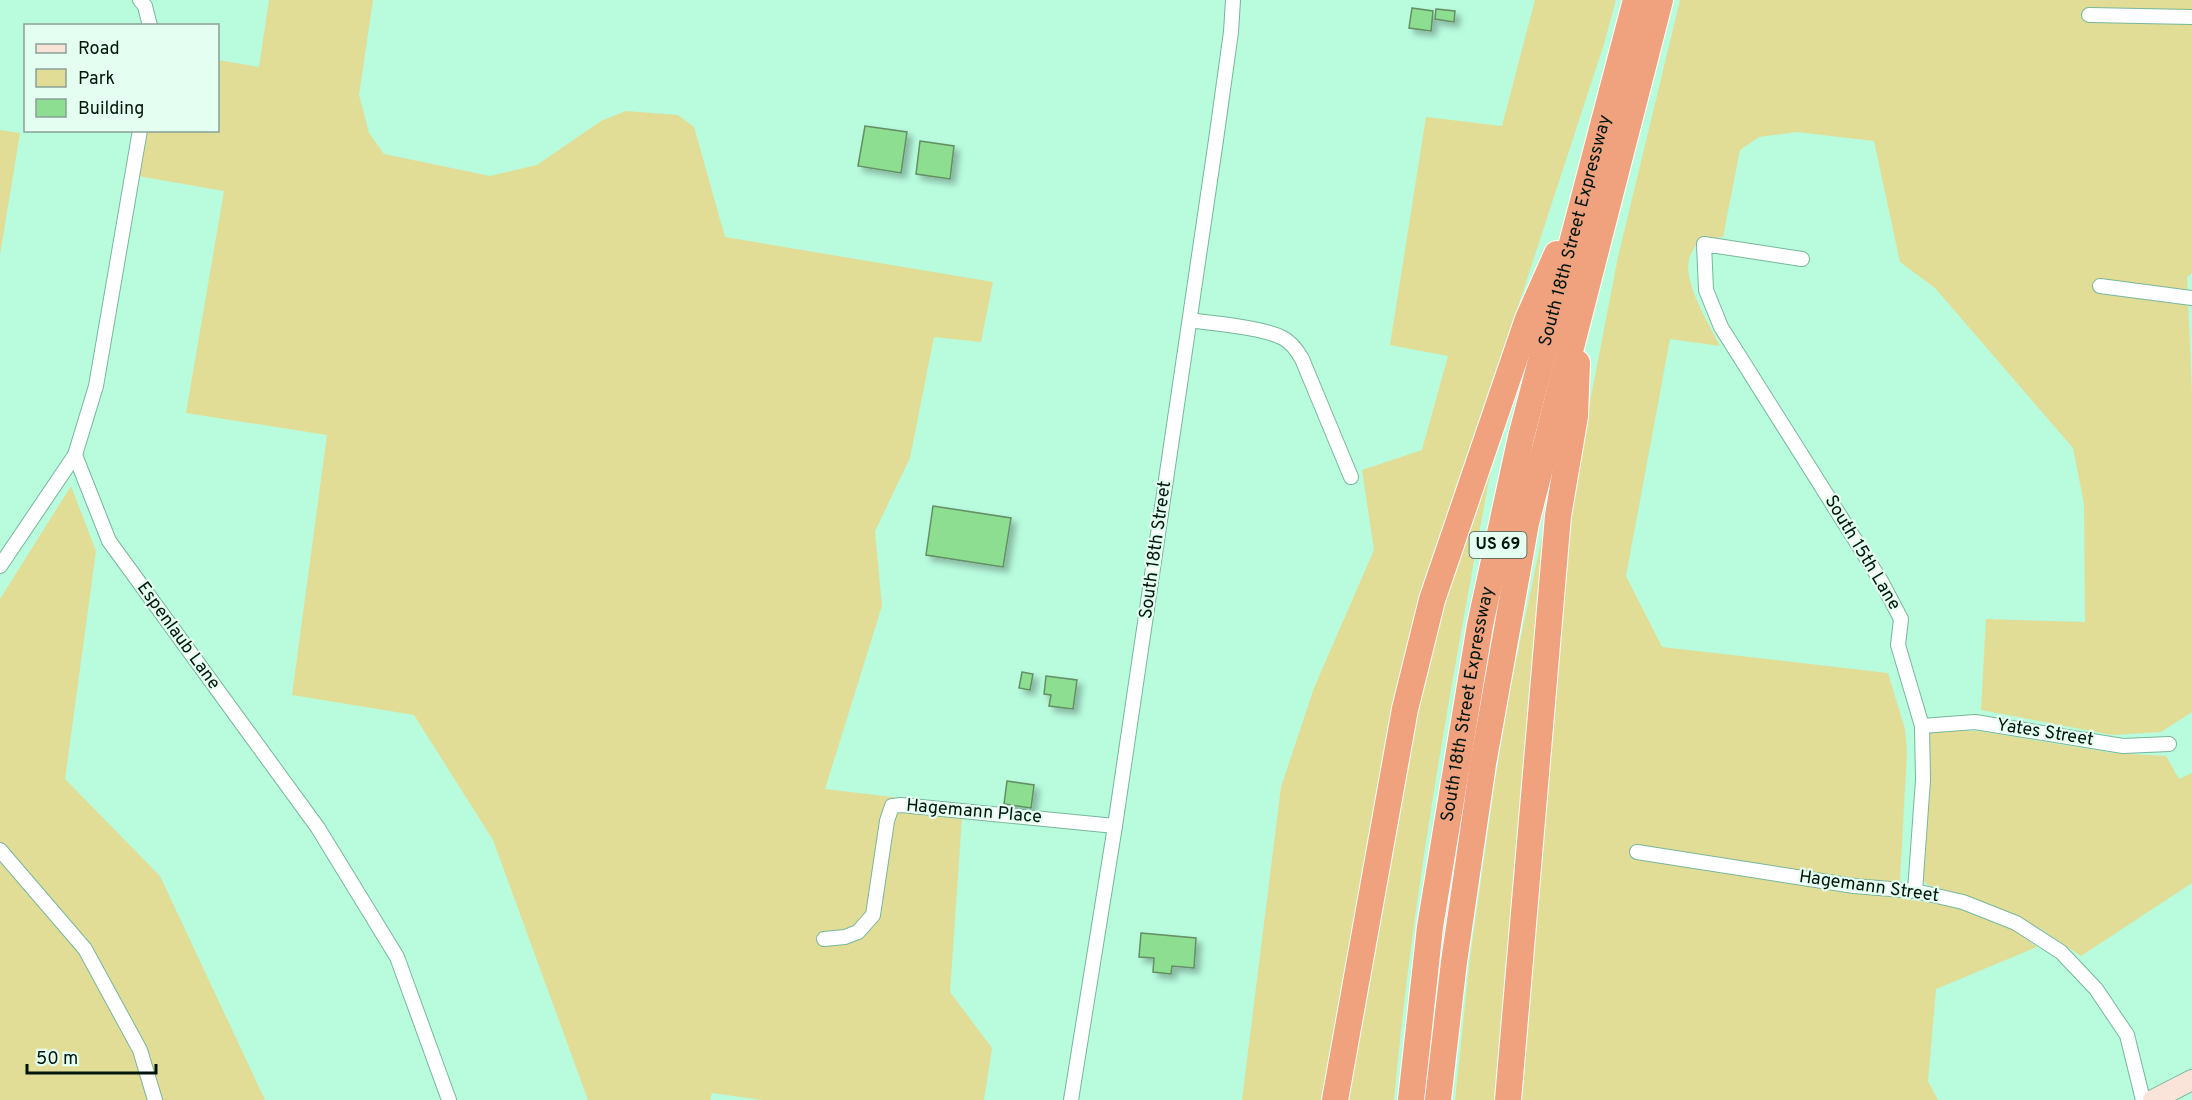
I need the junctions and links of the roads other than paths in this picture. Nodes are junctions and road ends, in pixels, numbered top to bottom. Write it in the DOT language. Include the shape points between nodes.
graph roads {
  1 [pos="140,0"];
  2 [pos="1233,0"];
  3 [pos="1636,0"];
  4 [pos="1660,0"];
  5 [pos="2089,15"];
  6 [pos="2192,17"];
  7 [pos="150,24"];
  8 [pos="141,132"];
  9 [pos="1588,186"];
  10 [pos="1802,259"];
  11 [pos="2100,286"];
  12 [pos="2192,298"];
  13 [pos="1580,310"];
  14 [pos="1190,320"];
  15 [pos="75,455"];
  16 [pos="1350,477"];
  17 [pos="0,566"];
  18 [pos="1922,726"];
  19 [pos="2169,744"];
  20 [pos="1115,826"];
  21 [pos="0,850"];
  22 [pos="1637,852"];
  23 [pos="1915,891"];
  24 [pos="824,939"];
  25 [pos="2192,1080"];
  26 [pos="155,1100"];
  27 [pos="449,1100"];
  28 [pos="1071,1100"];
  29 [pos="1335,1100"];
  30 [pos="1411,1100"];
  31 [pos="1438,1100"];
  32 [pos="1508,1100"];
  33 [pos="2143,1100"];
  34 [pos="2153,1100"];
  1 -- 7 [label="street"];
  2 -- 14 [label="street, South 18th Street"];
  3 -- 9 [label="highway, South 18th Street Expressway / US 69"];
  4 -- 13 [label="highway, South 18th Street Expressway / US 69"];
  5 -- 6 [label="street"];
  8 -- 15 [label="street" via="96,386"];
  9 -- 29 [label="highway" via="1528,320 1432,600 1391,785"];
  9 -- 30 [label="highway, South 18th Street Expressway / US 69" via="1521,437 1480,625 1430,927"];
  10 -- 18 [label="street, South 15th Lane" via="1704,244 1706,290 1721,327 1881,581 1901,620 1898,645"];
  11 -- 12 [label="street"];
  13 -- 31 [label="highway, South 18th Street Expressway / US 69" via="1524,534 1483,764"];
  13 -- 32 [label="highway" via="1575,416 1558,516"];
  14 -- 16 [label="street" via="1267,332 1296,348"];
  14 -- 20 [label="street, South 18th Street"];
  15 -- 17 [label="street"];
  15 -- 27 [label="street, Espenlaub Lane" via="109,541 318,828 397,957"];
  18 -- 19 [label="street, Yates Street" via="1975,722 2123,746"];
  18 -- 23 [label="street, South 15th Lane" via="1923,780"];
  20 -- 24 [label="street, Hagemann Place" via="892,806 873,915 858,932"];
  20 -- 28 [label="street, South 18th Street"];
  21 -- 26 [label="street" via="85,949 140,1050"];
  22 -- 23 [label="street, Hagemann Street" via="1854,886"];
  23 -- 33 [label="street, Hagemann Street" via="1963,902 2016,923 2061,952 2096,989 2127,1035"];
  25 -- 34 [label="main road"];
}
